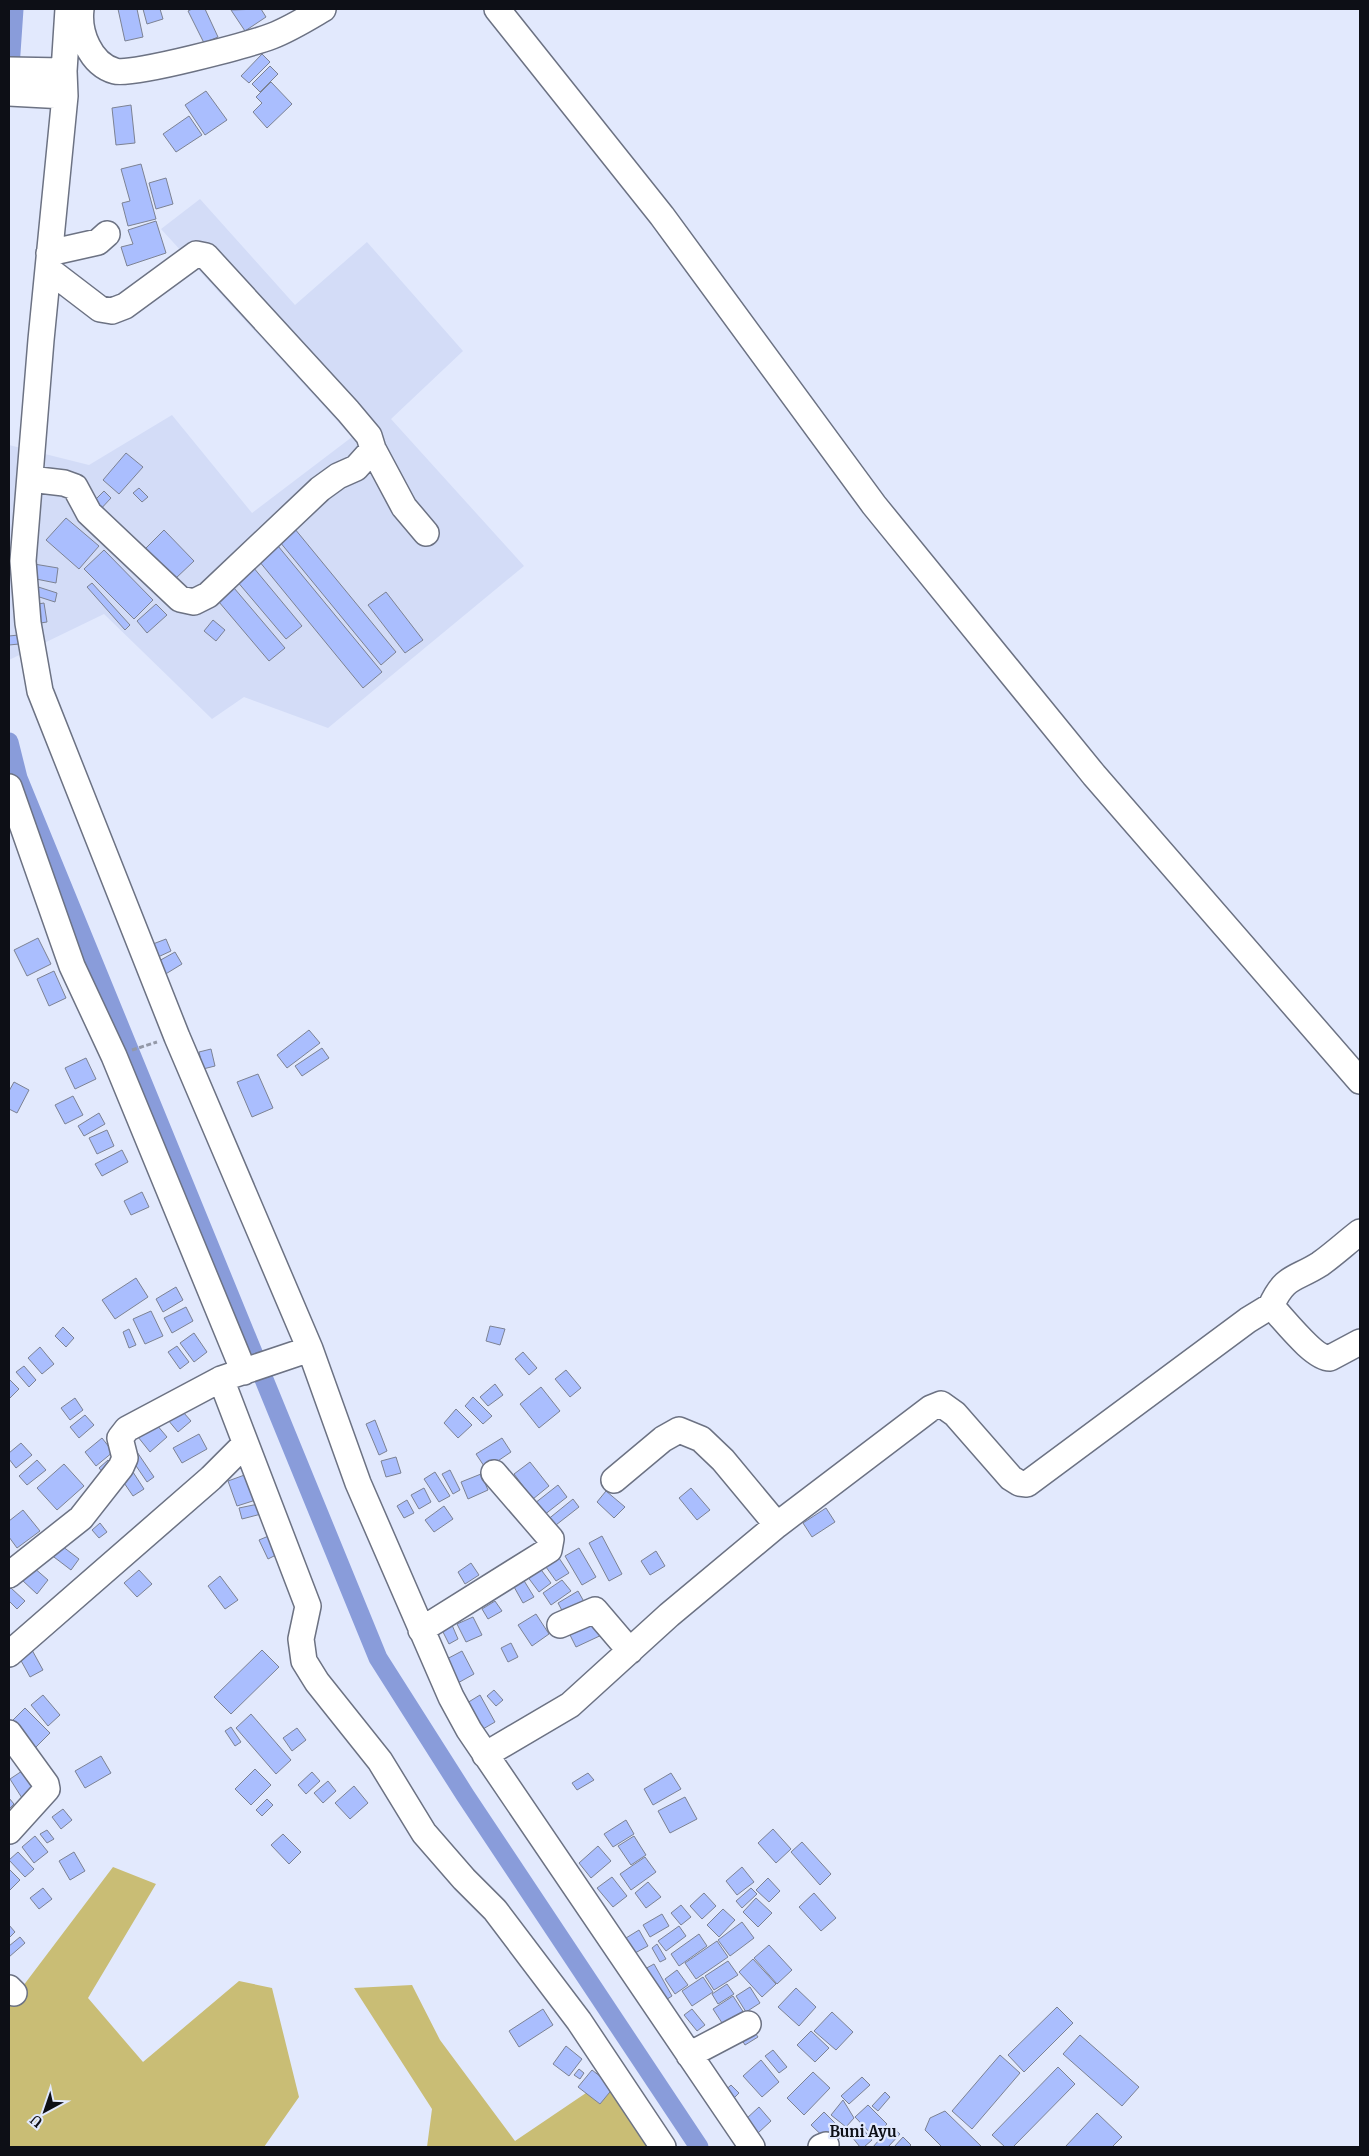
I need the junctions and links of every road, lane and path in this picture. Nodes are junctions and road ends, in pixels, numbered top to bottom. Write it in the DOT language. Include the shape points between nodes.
graph roads {
  1 [pos="68,9"];
  2 [pos="81,9"];
  3 [pos="323,9"];
  4 [pos="497,9"];
  5 [pos="9,70"];
  6 [pos="55,70"];
  7 [pos="9,93"];
  8 [pos="57,96"];
  9 [pos="107,234"];
  10 [pos="49,261"];
  11 [pos="373,449"];
  12 [pos="30,479"];
  13 [pos="426,533"];
  14 [pos="9,787"];
  15 [pos="152,1044"];
  16 [pos="129,1052"];
  17 [pos="1360,1081"];
  18 [pos="1360,1232"];
  19 [pos="1271,1306"];
  20 [pos="1360,1342"];
  21 [pos="302,1352"];
  22 [pos="249,1370"];
  23 [pos="221,1379"];
  24 [pos="246,1444"];
  25 [pos="494,1473"];
  26 [pos="614,1480"];
  27 [pos="777,1525"];
  28 [pos="9,1575"];
  29 [pos="560,1625"];
  30 [pos="421,1630"];
  31 [pos="630,1651"];
  32 [pos="9,1654"];
  33 [pos="9,1733"];
  34 [pos="485,1755"];
  35 [pos="9,1831"];
  36 [pos="748,2024"];
  37 [pos="689,2055"];
  38 [pos="663,2147"];
  39 [pos="752,2147"];
  1 -- 6 [label="street"];
  2 -- 3 [label="street" via="85,43 101,63 116,71 172,63 271,36"];
  4 -- 17 [label="street" via="662,216 874,505 1094,775"];
  5 -- 6 [label="street"];
  6 -- 8 [label="street"];
  7 -- 8 [label="street"];
  8 -- 10 [label="street"];
  9 -- 10 [label="street" via="98,242"];
  10 -- 11 [label="street" via="100,310 112,311 125,306 196,254 206,256 348,411 369,436"];
  10 -- 12 [label="street"];
  11 -- 12 [label="street" via="356,468 320,489 208,595 194,602 180,599 90,513 75,487"];
  11 -- 13 [label="street" via="404,507"];
  12 -- 21 [label="street" via="23,561 28,623 40,691"];
  14 -- 22 [label="street" via="72,966"];
  15 -- 16 [label="path"];
  18 -- 19 [label="street" via="1319,1264 1298,1274 1279,1289"];
  19 -- 20 [label="street" via="1314,1352 1324,1358"];
  19 -- 27 [label="street" via="1027,1484 1011,1478 955,1414 941,1404 931,1408"];
  21 -- 22 [label="street"];
  21 -- 30 [label="street"];
  22 -- 23 [label="street"];
  23 -- 24 [label="street"];
  23 -- 28 [label="street" via="127,1429 120,1438 125,1458 121,1467 82,1518"];
  24 -- 32 [label="street" via="204,1485"];
  24 -- 38 [label="street" via="308,1606 301,1639 304,1662 380,1762 424,1833 495,1910 579,2021"];
  25 -- 30 [label="street" via="551,1539 549,1550"];
  26 -- 27 [label="street" via="679,1430 701,1439 723,1460"];
  27 -- 31 [label="street" via="669,1614"];
  29 -- 31 [label="street" via="595,1610"];
  30 -- 34 [label="street" via="464,1722"];
  31 -- 34 [label="street" via="570,1705"];
  33 -- 35 [label="street" via="47,1789"];
  34 -- 37 [label="street"];
  36 -- 37 [label="street"];
  37 -- 39 [label="street"];
}
